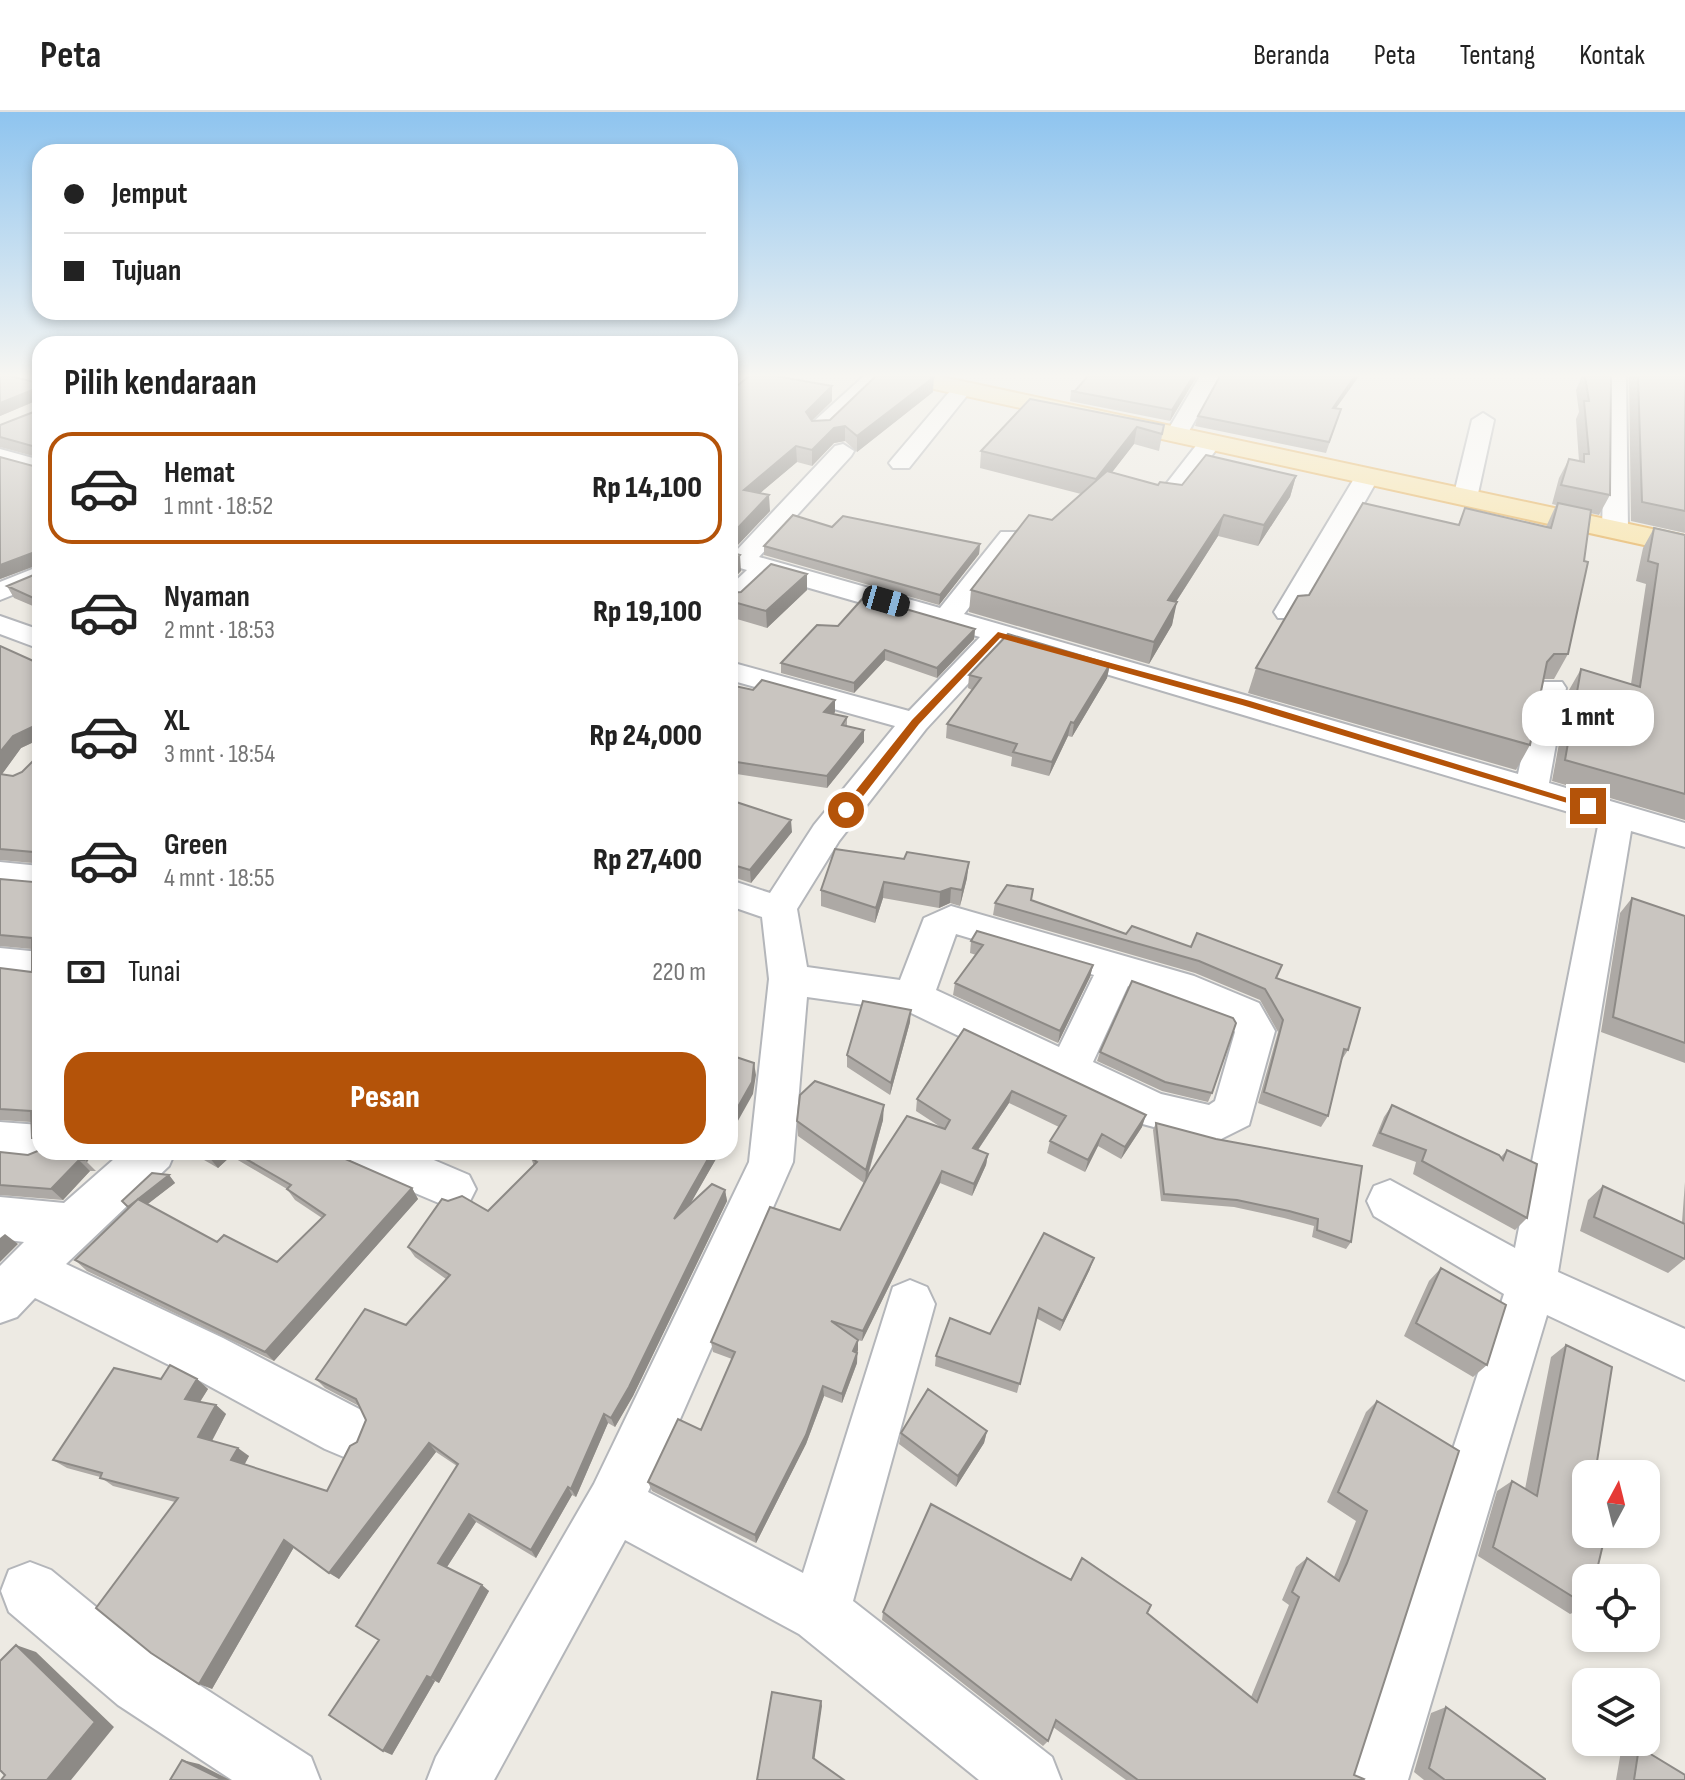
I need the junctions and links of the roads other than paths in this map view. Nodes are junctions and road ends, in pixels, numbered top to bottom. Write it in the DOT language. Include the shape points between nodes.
graph roads {
  1 [pos="840,454"];
  2 [pos="909,454"];
  3 [pos="1202,454"];
  4 [pos="1260,454"];
  5 [pos="1475,454"];
  6 [pos="1615,454"];
  7 [pos="0,456"];
  8 [pos="901,463"];
  9 [pos="32,465"];
  10 [pos="1367,477"];
  11 [pos="1168,498"];
  12 [pos="1465,498"];
  13 [pos="1615,529"];
  14 [pos="1010,537"];
  15 [pos="1685,545"];
  16 [pos="746,561"];
  17 [pos="32,578"];
  18 [pos="738,580"];
  19 [pos="0,592"];
  20 [pos="1288,612"];
  21 [pos="947,618"];
  22 [pos="3,628"];
  23 [pos="998,635"];
  24 [pos="32,637"];
  25 [pos="738,673"];
  26 [pos="1551,688"];
  27 [pos="915,722"];
  28 [pos="1531,789"];
  29 [pos="1617,814"];
  30 [pos="1685,835"];
  31 [pos="0,875"];
  32 [pos="32,878"];
  33 [pos="738,896"];
  34 [pos="779,909"];
  35 [pos="0,962"];
  36 [pos="32,966"];
  37 [pos="1117,969"];
  38 [pos="789,979"];
  39 [pos="914,997"];
  40 [pos="1068,1071"];
  41 [pos="0,1141"];
  42 [pos="32,1143"];
  43 [pos="138,1160"];
  44 [pos="386,1160"];
  45 [pos="453,1189"];
  46 [pos="1390,1201"];
  47 [pos="0,1218"];
  48 [pos="72,1225"];
  49 [pos="1532,1284"];
  50 [pos="14,1285"];
  51 [pos="910,1304"];
  52 [pos="1685,1355"];
  53 [pos="344,1430"];
  54 [pos="614,1504"];
  55 [pos="30,1591"];
  56 [pos="820,1613"];
  57 [pos="288,1780"];
  58 [pos="459,1780"];
  59 [pos="1029,1780"];
  60 [pos="1376,1780"];
  1 -- 16 [label="street"];
  2 -- 8 [label="street"];
  3 -- 11 [label="street"];
  4 -- 10 [label="main road"];
  5 -- 12 [label="street"];
  6 -- 13 [label="street"];
  7 -- 9 [label="street"];
  10 -- 12 [label="main road"];
  10 -- 20 [label="street" via="1361,513"];
  12 -- 13 [label="main road"];
  13 -- 15 [label="main road"];
  14 -- 21 [label="street"];
  16 -- 18 [label="street"];
  16 -- 21 [label="street"];
  17 -- 19 [label="street"];
  21 -- 23 [label="street"];
  22 -- 24 [label="street"];
  23 -- 27 [label="street"];
  23 -- 28 [label="street"];
  25 -- 27 [label="street"];
  26 -- 28 [label="street"];
  27 -- 34 [label="street" via="826,833"];
  28 -- 29 [label="street"];
  29 -- 30 [label="street"];
  29 -- 49 [label="street"];
  31 -- 32 [label="street"];
  33 -- 34 [label="street"];
  34 -- 38 [label="street"];
  35 -- 36 [label="street"];
  37 -- 39 [label="street" via="951,920 937,928"];
  37 -- 40 [label="street"];
  37 -- 40 [label="street" via="1180,987 1245,1014 1252,1022 1255,1031 1234,1112 1213,1124 1186,1120"];
  38 -- 39 [label="street"];
  38 -- 54 [label="street" via="771,1162"];
  39 -- 40 [label="street"];
  41 -- 42 [label="street"];
  43 -- 48 [label="street"];
  44 -- 45 [label="street"];
  46 -- 49 [label="street"];
  47 -- 48 [label="street"];
  48 -- 50 [label="street"];
  49 -- 52 [label="street"];
  49 -- 60 [label="street"];
  50 -- 53 [label="street" via="205,1356"];
  51 -- 56 [label="street"];
  54 -- 56 [label="street"];
  54 -- 58 [label="street"];
  55 -- 57 [label="street" via="140,1683"];
  56 -- 59 [label="street"];
}
